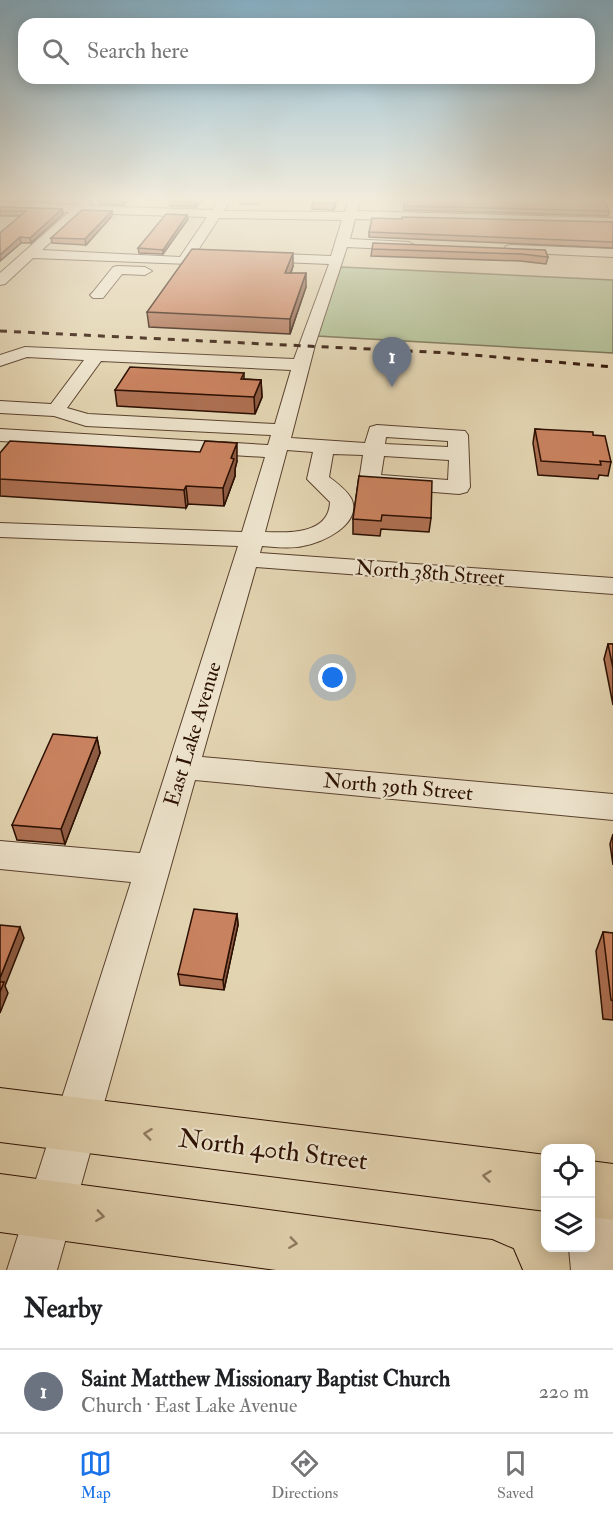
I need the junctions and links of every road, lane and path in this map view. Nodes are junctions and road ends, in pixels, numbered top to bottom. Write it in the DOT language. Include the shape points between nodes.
graph roads {
  1 [pos="25,257"];
  2 [pos="100,257"];
  3 [pos="184,257"];
  4 [pos="337,257"];
  5 [pos="181,261"];
  6 [pos="0,281"];
  7 [pos="98,295"];
  8 [pos="96,356"];
  9 [pos="0,361"];
  10 [pos="299,373"];
  11 [pos="0,407"];
  12 [pos="56,410"];
  13 [pos="0,435"];
  14 [pos="280,442"];
  15 [pos="324,447"];
  16 [pos="373,458"];
  17 [pos="0,530"];
  18 [pos="249,549"];
  19 [pos="613,586"];
  20 [pos="183,767"];
  21 [pos="613,807"];
  22 [pos="0,855"];
  23 [pos="153,869"];
  24 [pos="0,1115"];
  25 [pos="76,1125"];
  26 [pos="541,1182"];
  27 [pos="595,1190"];
  28 [pos="613,1192"];
  29 [pos="25,1206"];
  30 [pos="595,1252"];
  31 [pos="32,1270"];
  32 [pos="492,1270"];
  33 [pos="597,1270"];
  1 -- 6 [label="street"];
  2 -- 5 [label="street"];
  3 -- 5 [label="street"];
  4 -- 10 [label="street, East Lake Avenue"];
  5 -- 7 [label="street" via="170,272 118,270"];
  8 -- 9 [label="street" via="25,352"];
  8 -- 10 [label="street" via="268,363 265,378"];
  8 -- 12 [label="street"];
  10 -- 14 [label="street, East Lake Avenue"];
  11 -- 12 [label="street"];
  12 -- 14 [label="street" via="87,420"];
  13 -- 14 [label="street"];
  14 -- 15 [label="street"];
  14 -- 18 [label="street, East Lake Avenue"];
  15 -- 16 [label="street"];
  15 -- 18 [label="street" via="318,479 341,501 341,512 334,525 301,540"];
  16 -- 16 [label="street" via="370,482 459,487 459,463"];
  17 -- 18 [label="street"];
  18 -- 19 [label="street, North 38th Street"];
  18 -- 20 [label="street, East Lake Avenue"];
  20 -- 21 [label="street, North 39th Street"];
  20 -- 23 [label="street, East Lake Avenue"];
  22 -- 23 [label="street"];
  23 -- 25 [label="street, East Lake Avenue"];
  24 -- 25 [label="main road, North 40th Street"];
  26 -- 25 [label="main road, North 40th Street, one-way"];
  25 -- 29 [label="street, East Lake Avenue"];
  27 -- 28 [label="main road"];
  29 -- 31 [label="street, East Lake Avenue"];
  29 -- 32 [label="main road, one-way"];
  30 -- 33 [label="street"];
}
